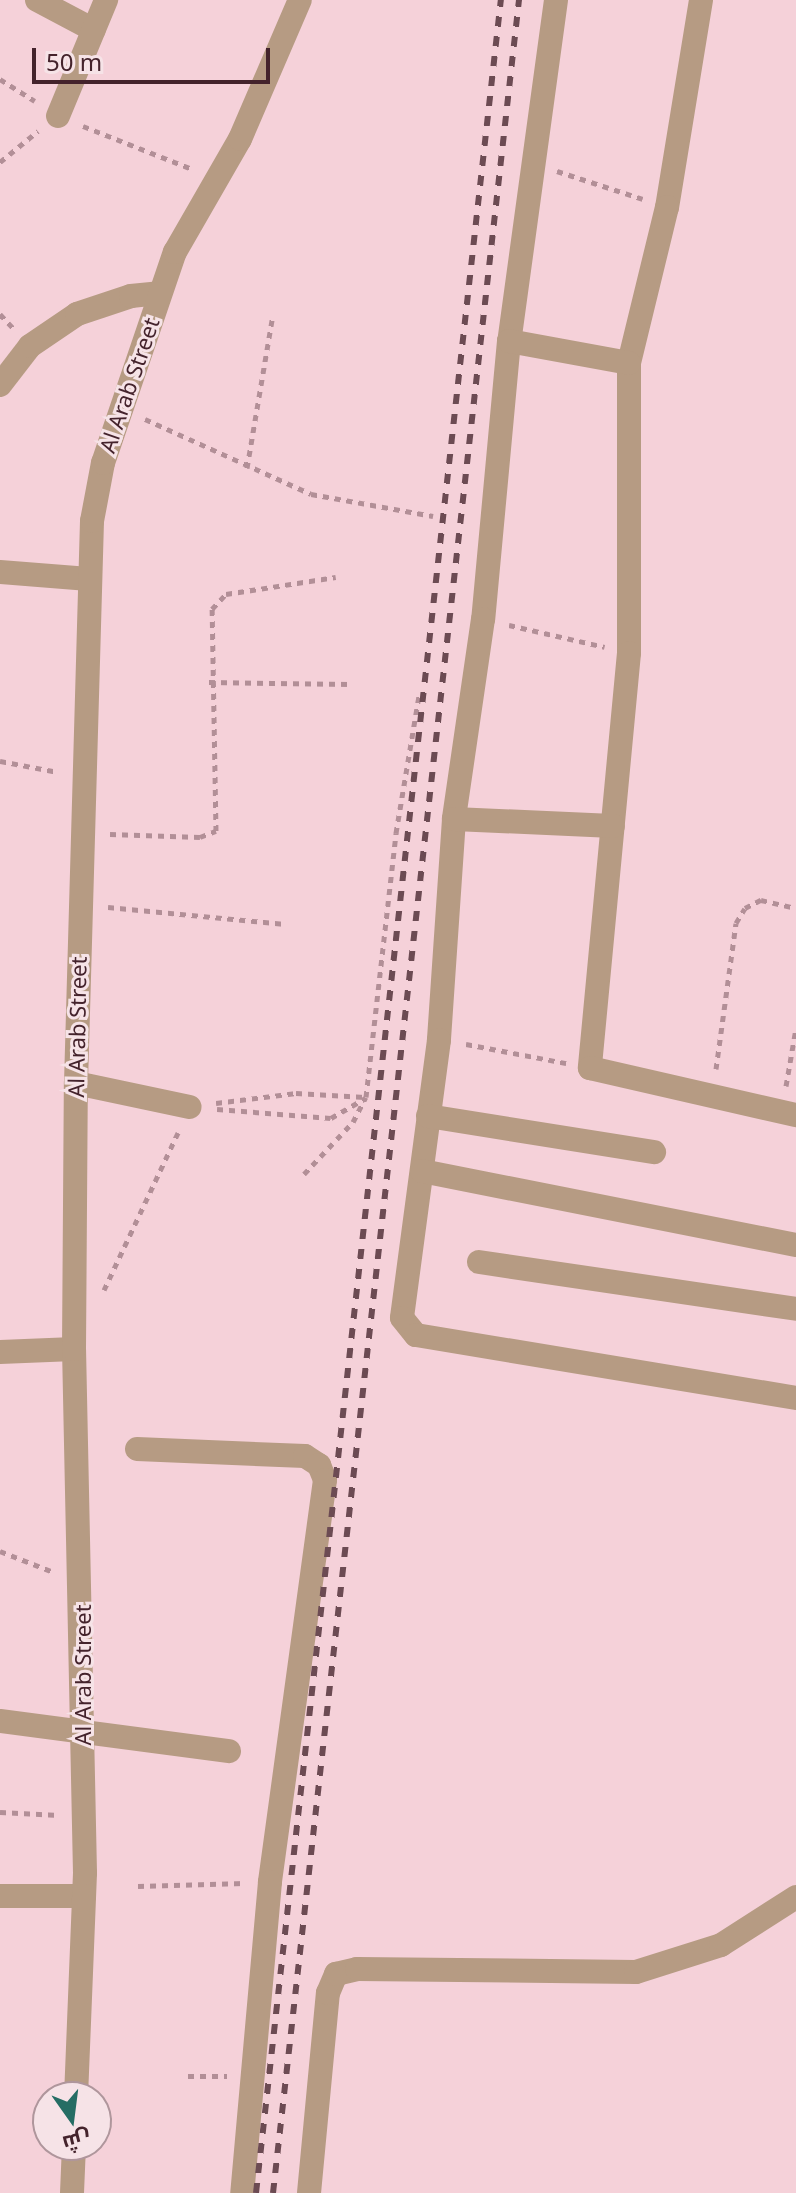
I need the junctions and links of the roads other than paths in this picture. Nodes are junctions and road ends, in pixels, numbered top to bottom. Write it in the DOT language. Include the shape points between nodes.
graph roads {
  1 [pos="37,0"];
  2 [pos="106,0"];
  3 [pos="300,0"];
  4 [pos="556,0"];
  5 [pos="701,0"];
  6 [pos="94,30"];
  7 [pos="58,116"];
  8 [pos="159,293"];
  9 [pos="509,341"];
  10 [pos="629,363"];
  11 [pos="0,385"];
  12 [pos="0,572"];
  13 [pos="89,579"];
  14 [pos="454,819"];
  15 [pos="613,826"];
  16 [pos="76,1083"];
  17 [pos="190,1107"];
  18 [pos="789,1113"];
  19 [pos="428,1116"];
  20 [pos="654,1152"];
  21 [pos="422,1171"];
  22 [pos="796,1245"];
  23 [pos="479,1262"];
  24 [pos="796,1309"];
  25 [pos="74,1349"];
  26 [pos="0,1352"];
  27 [pos="796,1398"];
  28 [pos="137,1449"];
  29 [pos="0,1721"];
  30 [pos="83,1731"];
  31 [pos="229,1751"];
  32 [pos="0,1896"];
  33 [pos="84,1896"];
  34 [pos="796,1897"];
  35 [pos="77,2081"];
  36 [pos="73,2161"];
  37 [pos="72,2193"];
  38 [pos="242,2193"];
  39 [pos="309,2193"];
  1 -- 6 [label="street"];
  2 -- 6 [label="street"];
  3 -- 8 [label="street, Al Arab Street" via="219,180 175,252"];
  4 -- 9 [label="street"];
  5 -- 10 [label="street" via="667,207"];
  6 -- 7 [label="street"];
  8 -- 11 [label="street" via="103,303 65,321 30,346"];
  8 -- 13 [label="street, Al Arab Street" via="97,492"];
  9 -- 10 [label="street"];
  9 -- 14 [label="street" via="483,619"];
  10 -- 15 [label="street" via="629,653"];
  12 -- 13 [label="street"];
  13 -- 16 [label="street, Al Arab Street"];
  14 -- 15 [label="street"];
  14 -- 19 [label="street" via="439,1040"];
  15 -- 18 [label="street" via="590,1068"];
  16 -- 17 [label="street"];
  16 -- 25 [label="street, Al Arab Street"];
  19 -- 20 [label="street"];
  19 -- 21 [label="street"];
  21 -- 22 [label="street"];
  21 -- 27 [label="street" via="402,1318 416,1335"];
  23 -- 24 [label="street"];
  25 -- 26 [label="street"];
  25 -- 30 [label="street, Al Arab Street"];
  28 -- 38 [label="street" via="305,1456 323,1472 270,1882"];
  29 -- 30 [label="street"];
  30 -- 31 [label="street"];
  30 -- 33 [label="street, Al Arab Street"];
  32 -- 33 [label="street"];
  33 -- 35 [label="street, Al Arab Street"];
  34 -- 39 [label="street" via="721,1945 636,1972 357,1969 336,1974 328,1993"];
  36 -- 37 [label="street"];
}
